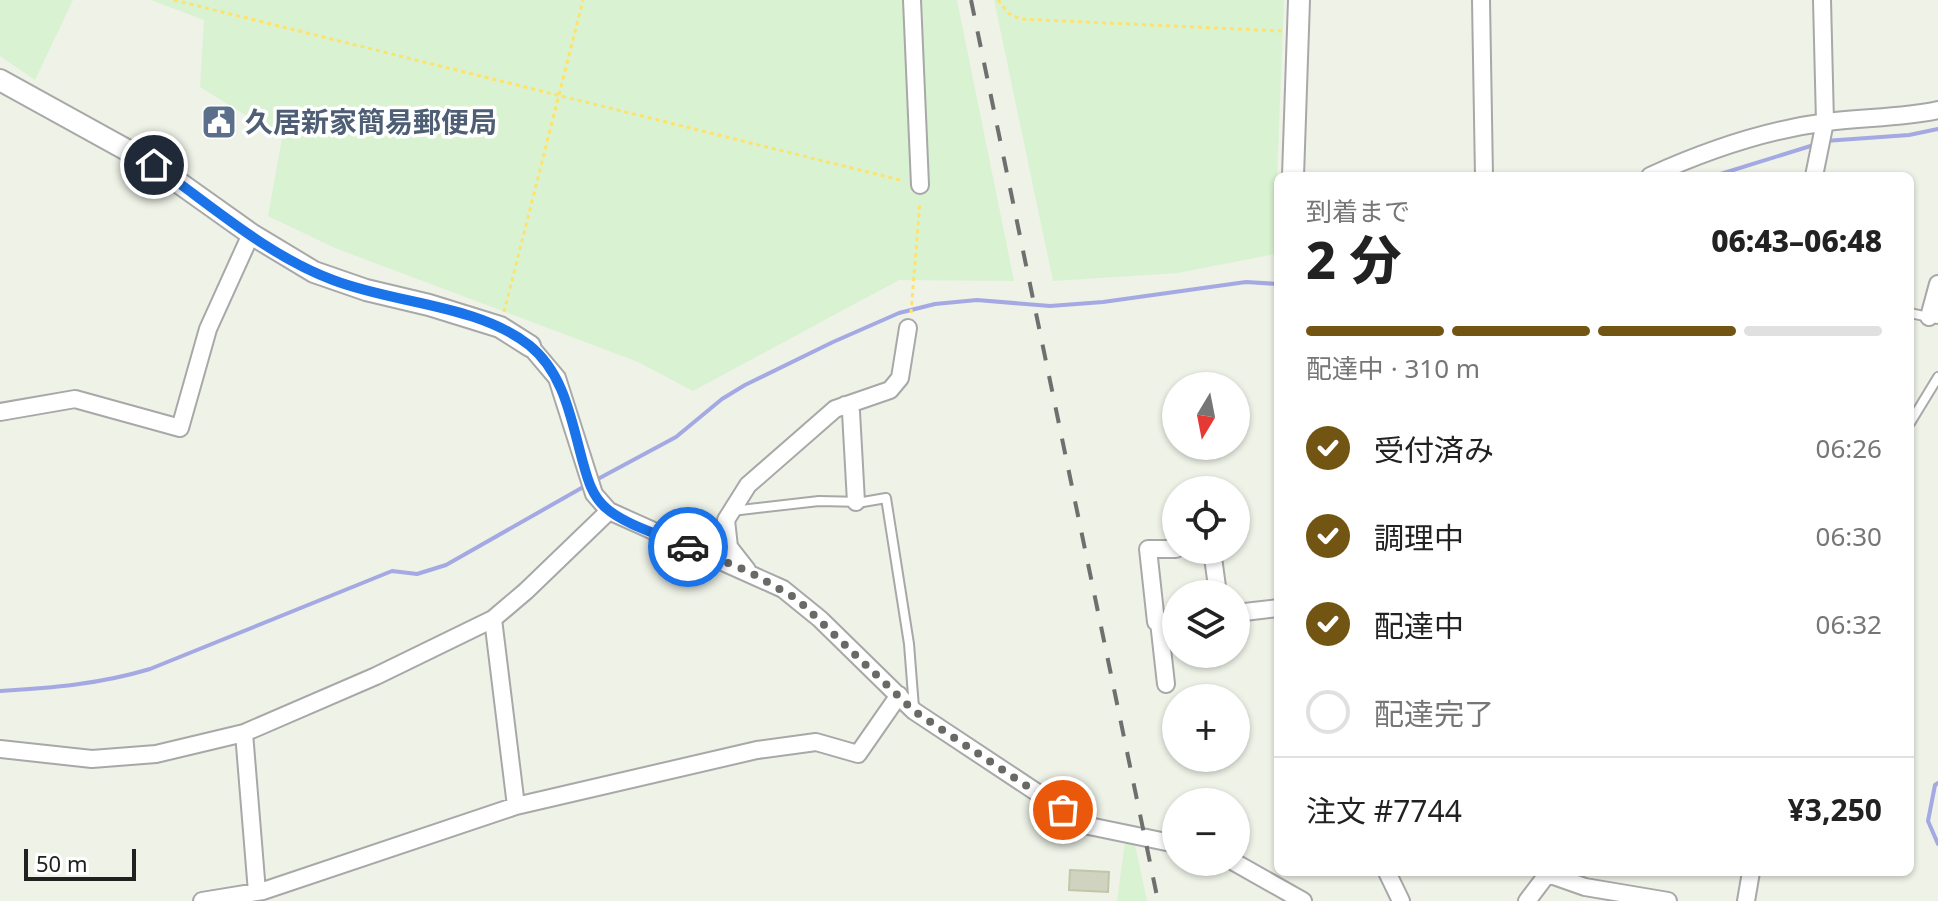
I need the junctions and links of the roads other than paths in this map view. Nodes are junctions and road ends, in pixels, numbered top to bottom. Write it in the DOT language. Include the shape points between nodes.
graph roads {
  1 [pos="912,0"];
  2 [pos="1299,0"];
  3 [pos="1481,0"];
  4 [pos="1822,0"];
  5 [pos="0,80"];
  6 [pos="1938,110"];
  7 [pos="1825,126"];
  8 [pos="1293,172"];
  9 [pos="1484,172"];
  10 [pos="1659,172"];
  11 [pos="1815,172"];
  12 [pos="920,185"];
  13 [pos="251,234"];
  14 [pos="1938,284"];
  15 [pos="1914,314"];
  16 [pos="1934,318"];
  17 [pos="908,328"];
  18 [pos="530,346"];
  19 [pos="1938,377"];
  20 [pos="845,405"];
  21 [pos="0,412"];
  22 [pos="1914,416"];
  23 [pos="856,502"];
  24 [pos="609,511"];
  25 [pos="732,511"];
  26 [pos="1162,549"];
  27 [pos="748,571"];
  28 [pos="1274,608"];
  29 [pos="1250,611"];
  30 [pos="493,619"];
  31 [pos="1162,621"];
  32 [pos="1166,668"];
  33 [pos="1166,684"];
  34 [pos="899,695"];
  35 [pos="914,711"];
  36 [pos="244,733"];
  37 [pos="0,749"];
  38 [pos="516,806"];
  39 [pos="1162,841"];
  40 [pos="1250,871"];
  41 [pos="1389,876"];
  42 [pos="1546,876"];
  43 [pos="1556,876"];
  44 [pos="1750,876"];
  45 [pos="256,895"];
  46 [pos="1615,897"];
  47 [pos="202,901"];
  48 [pos="1303,901"];
  49 [pos="1401,901"];
  50 [pos="1527,901"];
  51 [pos="1668,901"];
  52 [pos="1746,901"];
  1 -- 12 [label="street"];
  2 -- 8 [label="street"];
  3 -- 9 [label="street"];
  4 -- 7 [label="street"];
  5 -- 13 [label="street" via="154,165"];
  6 -- 7 [label="street"];
  7 -- 10 [label="street" via="1765,133"];
  7 -- 11 [label="street"];
  13 -- 18 [label="street" via="335,281 500,327"];
  13 -- 21 [label="street" via="208,329 180,428 75,399"];
  14 -- 16 [label="street"];
  15 -- 16 [label="lane"];
  17 -- 20 [label="street" via="896,385"];
  18 -- 24 [label="street" via="557,378 594,494"];
  19 -- 22 [label="lane"];
  20 -- 23 [label="street" via="851,412"];
  20 -- 25 [label="street" via="748,485"];
  23 -- 25 [label="lane"];
  23 -- 35 [label="lane" via="886,498"];
  24 -- 27 [label="street"];
  24 -- 30 [label="street"];
  25 -- 27 [label="street" via="726,520 729,547"];
  26 -- 31 [label="street" via="1148,549 1156,622"];
  27 -- 34 [label="street" via="797,599"];
  28 -- 29 [label="street"];
  30 -- 36 [label="street"];
  30 -- 38 [label="street"];
  32 -- 33 [label="street"];
  34 -- 35 [label="street"];
  34 -- 38 [label="street" via="858,754 826,743 779,745"];
  35 -- 39 [label="street" via="1089,826"];
  36 -- 37 [label="street" via="156,754 92,759"];
  36 -- 45 [label="street"];
  38 -- 45 [label="street"];
  40 -- 48 [label="street"];
  41 -- 49 [label="street"];
  42 -- 50 [label="street"];
  43 -- 46 [label="street"];
  44 -- 52 [label="street"];
  45 -- 47 [label="street"];
  46 -- 51 [label="street"];
}
